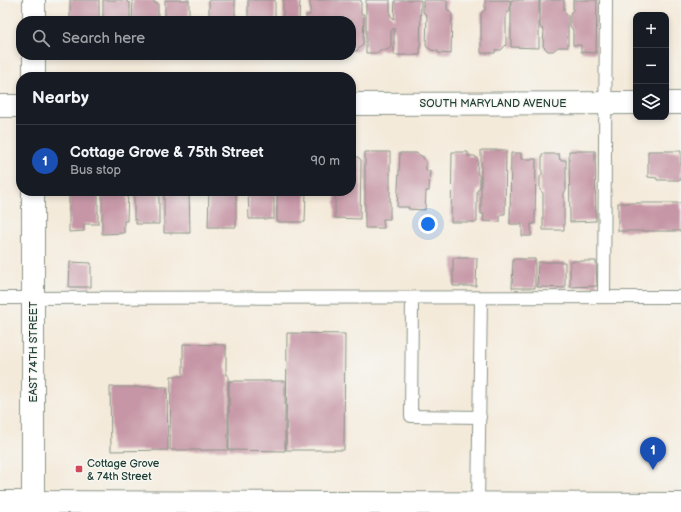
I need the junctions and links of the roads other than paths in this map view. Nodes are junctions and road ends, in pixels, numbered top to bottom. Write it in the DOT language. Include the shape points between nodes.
graph roads {
  1 [pos="34,0"];
  2 [pos="606,0"];
  3 [pos="34,16"];
  4 [pos="34,60"];
  5 [pos="34,72"];
  6 [pos="605,103"];
  7 [pos="633,103"];
  8 [pos="669,103"];
  9 [pos="681,103"];
  10 [pos="356,104"];
  11 [pos="0,106"];
  12 [pos="16,106"];
  13 [pos="33,196"];
  14 [pos="604,297"];
  15 [pos="681,297"];
  16 [pos="0,298"];
  17 [pos="33,298"];
  18 [pos="412,298"];
  19 [pos="481,298"];
  20 [pos="480,417"];
  21 [pos="0,502"];
  22 [pos="478,504"];
  23 [pos="33,507"];
  24 [pos="672,507"];
  1 -- 3 [label="street"];
  2 -- 6 [label="lane"];
  4 -- 5 [label="street"];
  6 -- 7 [label="street, SOUTH MARYLAND AVENUE"];
  6 -- 10 [label="street, SOUTH MARYLAND AVENUE"];
  6 -- 14 [label="lane"];
  8 -- 9 [label="street"];
  11 -- 12 [label="street"];
  13 -- 17 [label="street, EAST 74TH STREET"];
  14 -- 15 [label="lane"];
  14 -- 19 [label="lane"];
  16 -- 17 [label="lane"];
  17 -- 18 [label="lane"];
  17 -- 23 [label="street, EAST 74TH STREET"];
  18 -- 19 [label="lane"];
  18 -- 20 [label="lane" via="411,416"];
  19 -- 20 [label="lane"];
  20 -- 22 [label="lane"];
  21 -- 23 [label="street"];
  22 -- 23 [label="street"];
  22 -- 24 [label="street"];
}
